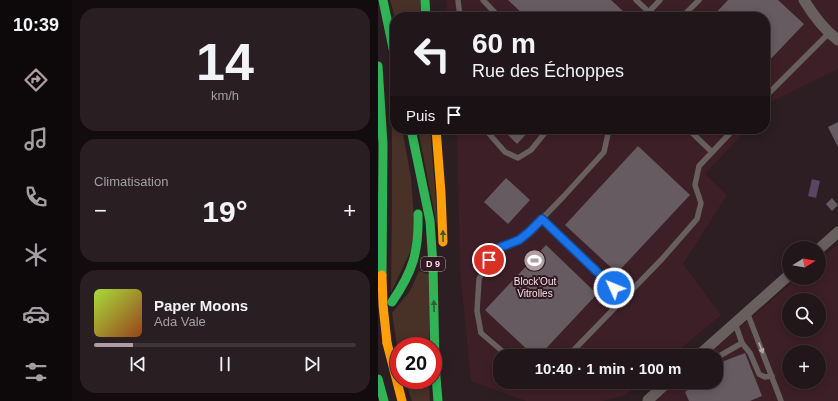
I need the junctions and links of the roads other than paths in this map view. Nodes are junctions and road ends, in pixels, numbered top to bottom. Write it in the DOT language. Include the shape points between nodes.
graph roads {
  1 [pos="383,0"];
  2 [pos="425,0"];
  3 [pos="458,0"];
  4 [pos="483,0"];
  5 [pos="636,0"];
  6 [pos="660,0"];
  7 [pos="699,0"];
  8 [pos="804,0"];
  9 [pos="426,12"];
  10 [pos="459,12"];
  11 [pos="494,12"];
  12 [pos="649,12"];
  13 [pos="687,12"];
  14 [pos="390,34"];
  15 [pos="834,35"];
  16 [pos="378,66"];
  17 [pos="770,93"];
  18 [pos="408,134"];
  19 [pos="412,134"];
  20 [pos="436,134"];
  21 [pos="489,134"];
  22 [pos="544,134"];
  23 [pos="608,134"];
  24 [pos="693,134"];
  25 [pos="729,134"];
  26 [pos="712,152"];
  27 [pos="542,219"];
  28 [pos="838,232"];
  29 [pos="826,243"];
  30 [pos="443,249"];
  31 [pos="782,281"];
  32 [pos="624,298"];
  33 [pos="392,302"];
  34 [pos="443,304"];
  35 [pos="747,312"];
  36 [pos="735,323"];
  37 [pos="742,343"];
  38 [pos="500,349"];
  39 [pos="575,349"];
  40 [pos="706,349"];
  41 [pos="723,354"];
  42 [pos="772,376"];
  43 [pos="378,379"];
  44 [pos="661,389"];
  45 [pos="384,401"];
  46 [pos="402,401"];
  47 [pos="438,401"];
  48 [pos="443,401"];
  49 [pos="648,401"];
  50 [pos="781,401"];
  1 -- 14 [label="highway"];
  2 -- 9 [label="highway"];
  3 -- 10 [label="lane"];
  4 -- 11 [label="lane"];
  5 -- 12 [label="lane"];
  6 -- 12 [label="lane"];
  7 -- 13 [label="lane"];
  8 -- 15 [label="street" via="813,14"];
  15 -- 17 [label="lane"];
  16 -- 46 [label="highway, bridge" via="383,143 383,305 387,343"];
  18 -- 33 [label="highway, D 9" via="418,200 417,250 407,280"];
  47 -- 19 [label="highway, D 9, one-way" via="430,221"];
  30 -- 20 [label="highway, one-way"];
  21 -- 22 [label="lane" via="505,152 518,158 530,150"];
  23 -- 27 [label="lane" via="604,152"];
  24 -- 26 [label="lane"];
  25 -- 26 [label="lane"];
  26 -- 32 [label="lane" via="699,166 695,185 701,203 697,219"];
  27 -- 32 [label="lane"];
  27 -- 38 [label="lane" via="519,240 501,247 489,260 479,279 477,311 481,333"];
  28 -- 29 [label="street"];
  31 -- 35 [label="street"];
  32 -- 39 [label="lane"];
  34 -- 48 [label="highway"];
  35 -- 36 [label="street"];
  35 -- 42 [label="lane, one-way"];
  36 -- 37 [label="lane"];
  36 -- 40 [label="street"];
  37 -- 41 [label="lane"];
  37 -- 42 [label="lane" via="750,353 759,374 765,377"];
  42 -- 50 [label="lane"];
  43 -- 45 [label="highway"];
  44 -- 49 [label="street"];
}
